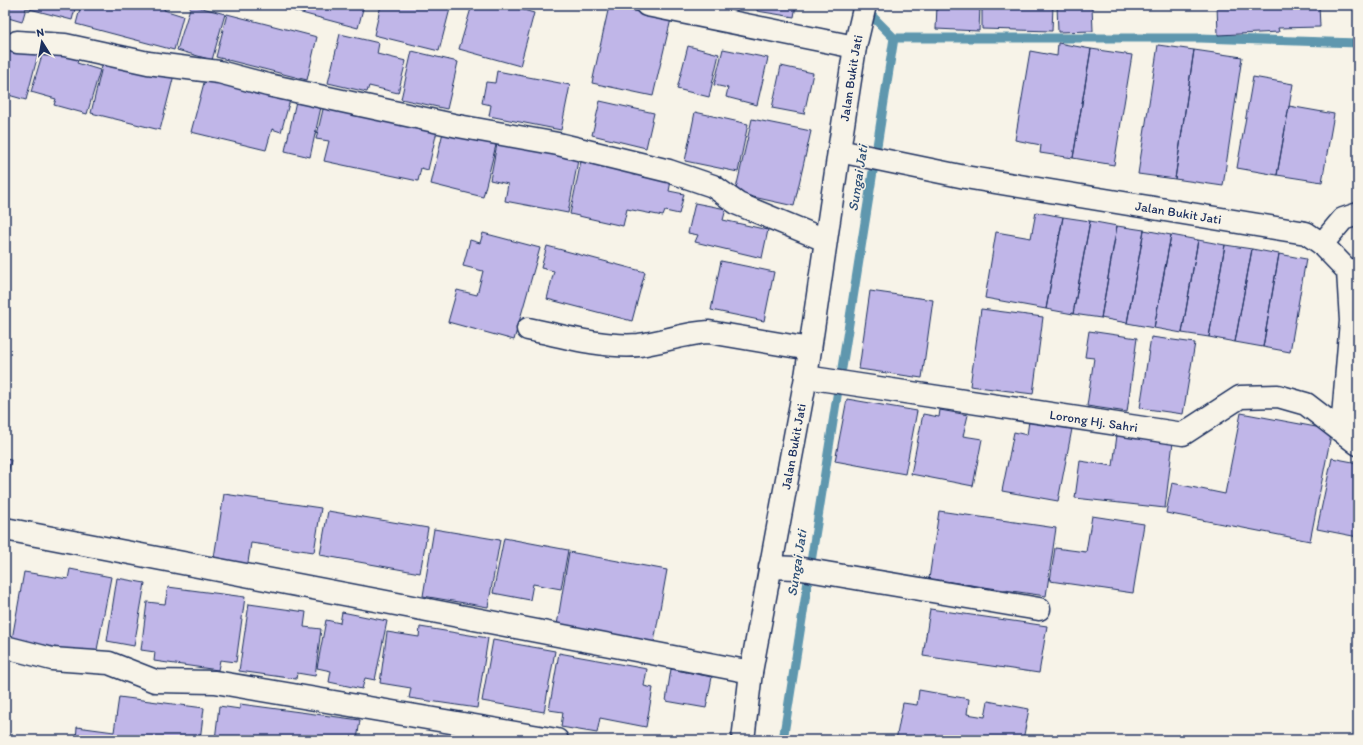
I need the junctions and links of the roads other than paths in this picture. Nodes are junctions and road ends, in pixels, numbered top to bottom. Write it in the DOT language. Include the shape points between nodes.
graph roads {
  1 [pos="647,5"];
  2 [pos="866,5"];
  3 [pos="857,40"];
  4 [pos="17,42"];
  5 [pos="839,151"];
  6 [pos="1358,214"];
  7 [pos="825,240"];
  8 [pos="1322,244"];
  9 [pos="528,329"];
  10 [pos="810,349"];
  11 [pos="806,376"];
  12 [pos="1342,429"];
  13 [pos="1358,444"];
  14 [pos="5,529"];
  15 [pos="770,567"];
  16 [pos="1039,609"];
  17 [pos="5,647"];
  18 [pos="751,672"];
  19 [pos="557,740"];
  20 [pos="743,740"];
  1 -- 3 [label="street"];
  2 -- 3 [label="street, Jalan Bukit Jati"];
  3 -- 5 [label="street, Jalan Bukit Jati"];
  4 -- 7 [label="street" via="65,45 148,63 219,72 458,126 558,144 669,171 713,186 738,204"];
  5 -- 7 [label="street, Jalan Bukit Jati"];
  5 -- 8 [label="street, Jalan Bukit Jati" via="965,177 1306,233"];
  6 -- 8 [label="street" via="1343,219"];
  7 -- 10 [label="street, Jalan Bukit Jati"];
  8 -- 12 [label="street, Jalan Bukit Jati" via="1348,271 1351,321"];
  9 -- 10 [label="street" via="617,346 640,345 709,332"];
  10 -- 11 [label="street, Jalan Bukit Jati"];
  11 -- 12 [label="street, Lorong Hj. Sahri" via="1183,434 1240,397 1278,396 1306,404"];
  11 -- 15 [label="street, Jalan Bukit Jati"];
  12 -- 13 [label="street, Lorong Hj. Sahri"];
  14 -- 18 [label="street"];
  15 -- 16 [label="street" via="796,568"];
  15 -- 18 [label="street, Jalan Bukit Jati"];
  17 -- 19 [label="street" via="52,659 110,663 155,681 214,682"];
  18 -- 20 [label="street, Jalan Bukit Jati"];
}
